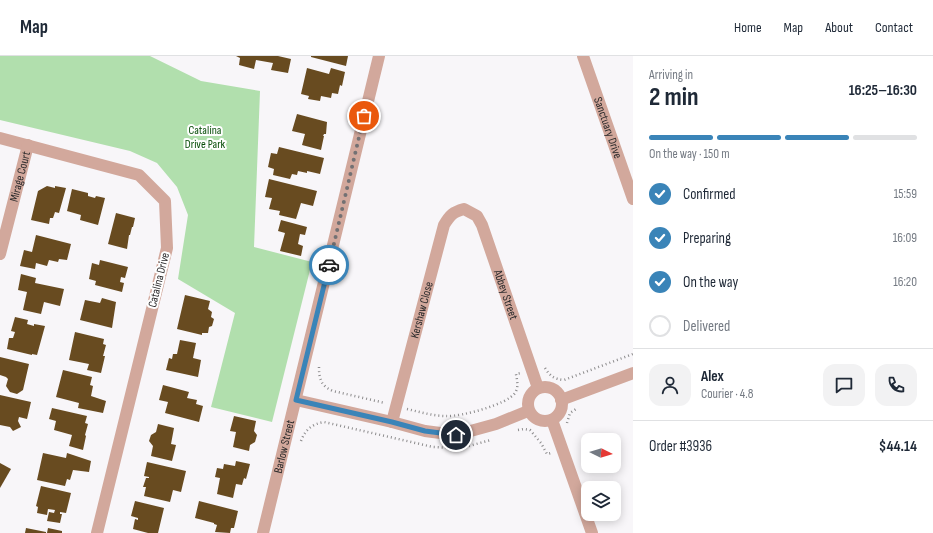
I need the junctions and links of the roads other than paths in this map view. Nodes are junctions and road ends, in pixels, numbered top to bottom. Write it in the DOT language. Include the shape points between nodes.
graph roads {
  1 [pos="379,56"];
  2 [pos="583,56"];
  3 [pos="0,138"];
  4 [pos="28,145"];
  5 [pos="633,199"];
  6 [pos="464,208"];
  7 [pos="0,254"];
  8 [pos="633,373"];
  9 [pos="538,388"];
  10 [pos="296,400"];
  11 [pos="562,400"];
  12 [pos="528,411"];
  13 [pos="552,420"];
  14 [pos="392,422"];
  15 [pos="97,533"];
  16 [pos="263,533"];
  17 [pos="592,533"];
  1 -- 10 [label="street, Barlow Street"];
  2 -- 5 [label="street, Sanctuary Drive"];
  3 -- 4 [label="street, Catalina Drive"];
  4 -- 7 [label="street, Mirage Court"];
  4 -- 15 [label="street, Catalina Drive" via="139,175 165,201 167,248"];
  6 -- 9 [label="street, Abbey Street" via="477,216 482,225"];
  6 -- 14 [label="street, Kershaw Close" via="449,216 444,225"];
  8 -- 11 [label="street"];
  9 -- 11 [label="street" via="550,388"];
  9 -- 12 [label="street" via="530,395"];
  10 -- 14 [label="street"];
  10 -- 16 [label="street, Barlow Street"];
  11 -- 13 [label="street" via="560,412"];
  12 -- 13 [label="street" via="541,422"];
  12 -- 14 [label="street" via="496,424 456,435 425,431"];
  13 -- 17 [label="street"];
}
